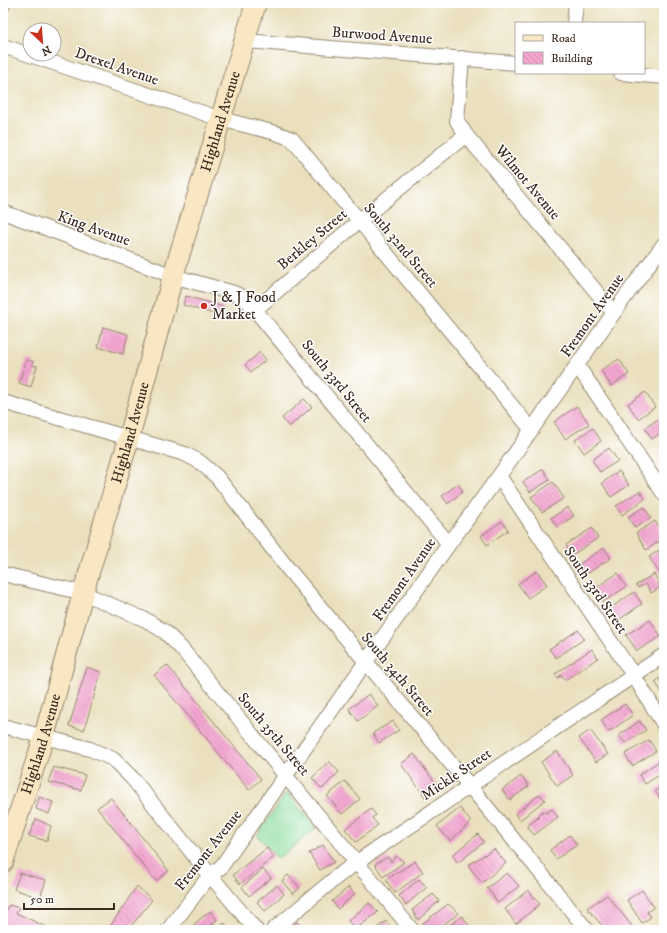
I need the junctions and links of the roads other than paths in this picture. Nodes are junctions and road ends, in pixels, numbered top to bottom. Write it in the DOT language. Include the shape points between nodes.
graph roads {
  1 [pos="576,3"];
  2 [pos="252,4"];
  3 [pos="574,22"];
  4 [pos="245,41"];
  5 [pos="3,46"];
  6 [pos="462,58"];
  7 [pos="515,63"];
  8 [pos="632,74"];
  9 [pos="664,77"];
  10 [pos="221,119"];
  11 [pos="466,135"];
  12 [pos="3,212"];
  13 [pos="359,221"];
  14 [pos="664,244"];
  15 [pos="173,276"];
  16 [pos="256,309"];
  17 [pos="614,313"];
  18 [pos="577,365"];
  19 [pos="3,402"];
  20 [pos="531,430"];
  21 [pos="129,438"];
  22 [pos="499,476"];
  23 [pos="664,494"];
  24 [pos="449,544"];
  25 [pos="3,574"];
  26 [pos="83,593"];
  27 [pos="664,655"];
  28 [pos="366,662"];
  29 [pos="634,676"];
  30 [pos="664,724"];
  31 [pos="3,726"];
  32 [pos="44,737"];
  33 [pos="285,774"];
  34 [pos="469,785"];
  35 [pos="3,862"];
  36 [pos="357,862"];
  37 [pos="210,875"];
  38 [pos="168,930"];
  39 [pos="256,930"];
  40 [pos="273,930"];
  41 [pos="412,930"];
  42 [pos="587,930"];
  1 -- 3 [label="street"];
  2 -- 4 [label="street, Highland Avenue"];
  4 -- 6 [label="street, Burwood Avenue"];
  4 -- 10 [label="street, Highland Avenue"];
  5 -- 10 [label="street, Drexel Avenue"];
  6 -- 7 [label="street, Burwood Avenue"];
  6 -- 11 [label="street, Wilmot Avenue" via="456,121"];
  8 -- 9 [label="street"];
  10 -- 13 [label="street, South 32nd Street" via="292,139"];
  10 -- 15 [label="street, Highland Avenue"];
  11 -- 13 [label="street, Berkley Street"];
  11 -- 17 [label="street, Wilmot Avenue"];
  12 -- 15 [label="street, King Avenue"];
  13 -- 16 [label="street, Berkley Street"];
  13 -- 20 [label="street, South 32nd Street"];
  14 -- 17 [label="street, Fremont Avenue"];
  15 -- 16 [label="street, South 33rd Street" via="234,293 246,299"];
  15 -- 21 [label="street, Highland Avenue"];
  16 -- 24 [label="street, South 33rd Street"];
  17 -- 18 [label="street, Fremont Avenue"];
  18 -- 20 [label="street, Fremont Avenue"];
  18 -- 23 [label="street"];
  19 -- 21 [label="street, South 34th Street"];
  20 -- 22 [label="street, Fremont Avenue"];
  21 -- 26 [label="street, Highland Avenue"];
  21 -- 28 [label="street, South 34th Street" via="185,454 200,462 217,477 289,570"];
  22 -- 24 [label="street, Fremont Avenue"];
  22 -- 29 [label="street, South 33rd Street"];
  24 -- 28 [label="street, Fremont Avenue"];
  25 -- 26 [label="street, South 35th Street"];
  26 -- 32 [label="street, Highland Avenue"];
  26 -- 33 [label="street, South 35th Street" via="146,620 165,632"];
  27 -- 29 [label="street, Mickle Street"];
  28 -- 33 [label="street, Fremont Avenue"];
  28 -- 34 [label="street, South 34th Street"];
  29 -- 30 [label="street, South 33rd Street"];
  29 -- 34 [label="street, Mickle Street"];
  31 -- 32 [label="street"];
  32 -- 35 [label="street, Highland Avenue"];
  32 -- 37 [label="street" via="90,749 113,759 132,778"];
  33 -- 36 [label="street, South 35th Street"];
  33 -- 37 [label="street, Fremont Avenue" via="221,867"];
  34 -- 36 [label="street, Mickle Street"];
  34 -- 42 [label="street, South 34th Street"];
  36 -- 40 [label="street, Mickle Street"];
  36 -- 41 [label="street, South 35th Street"];
  37 -- 38 [label="street, Fremont Avenue"];
  37 -- 39 [label="street"];
}
